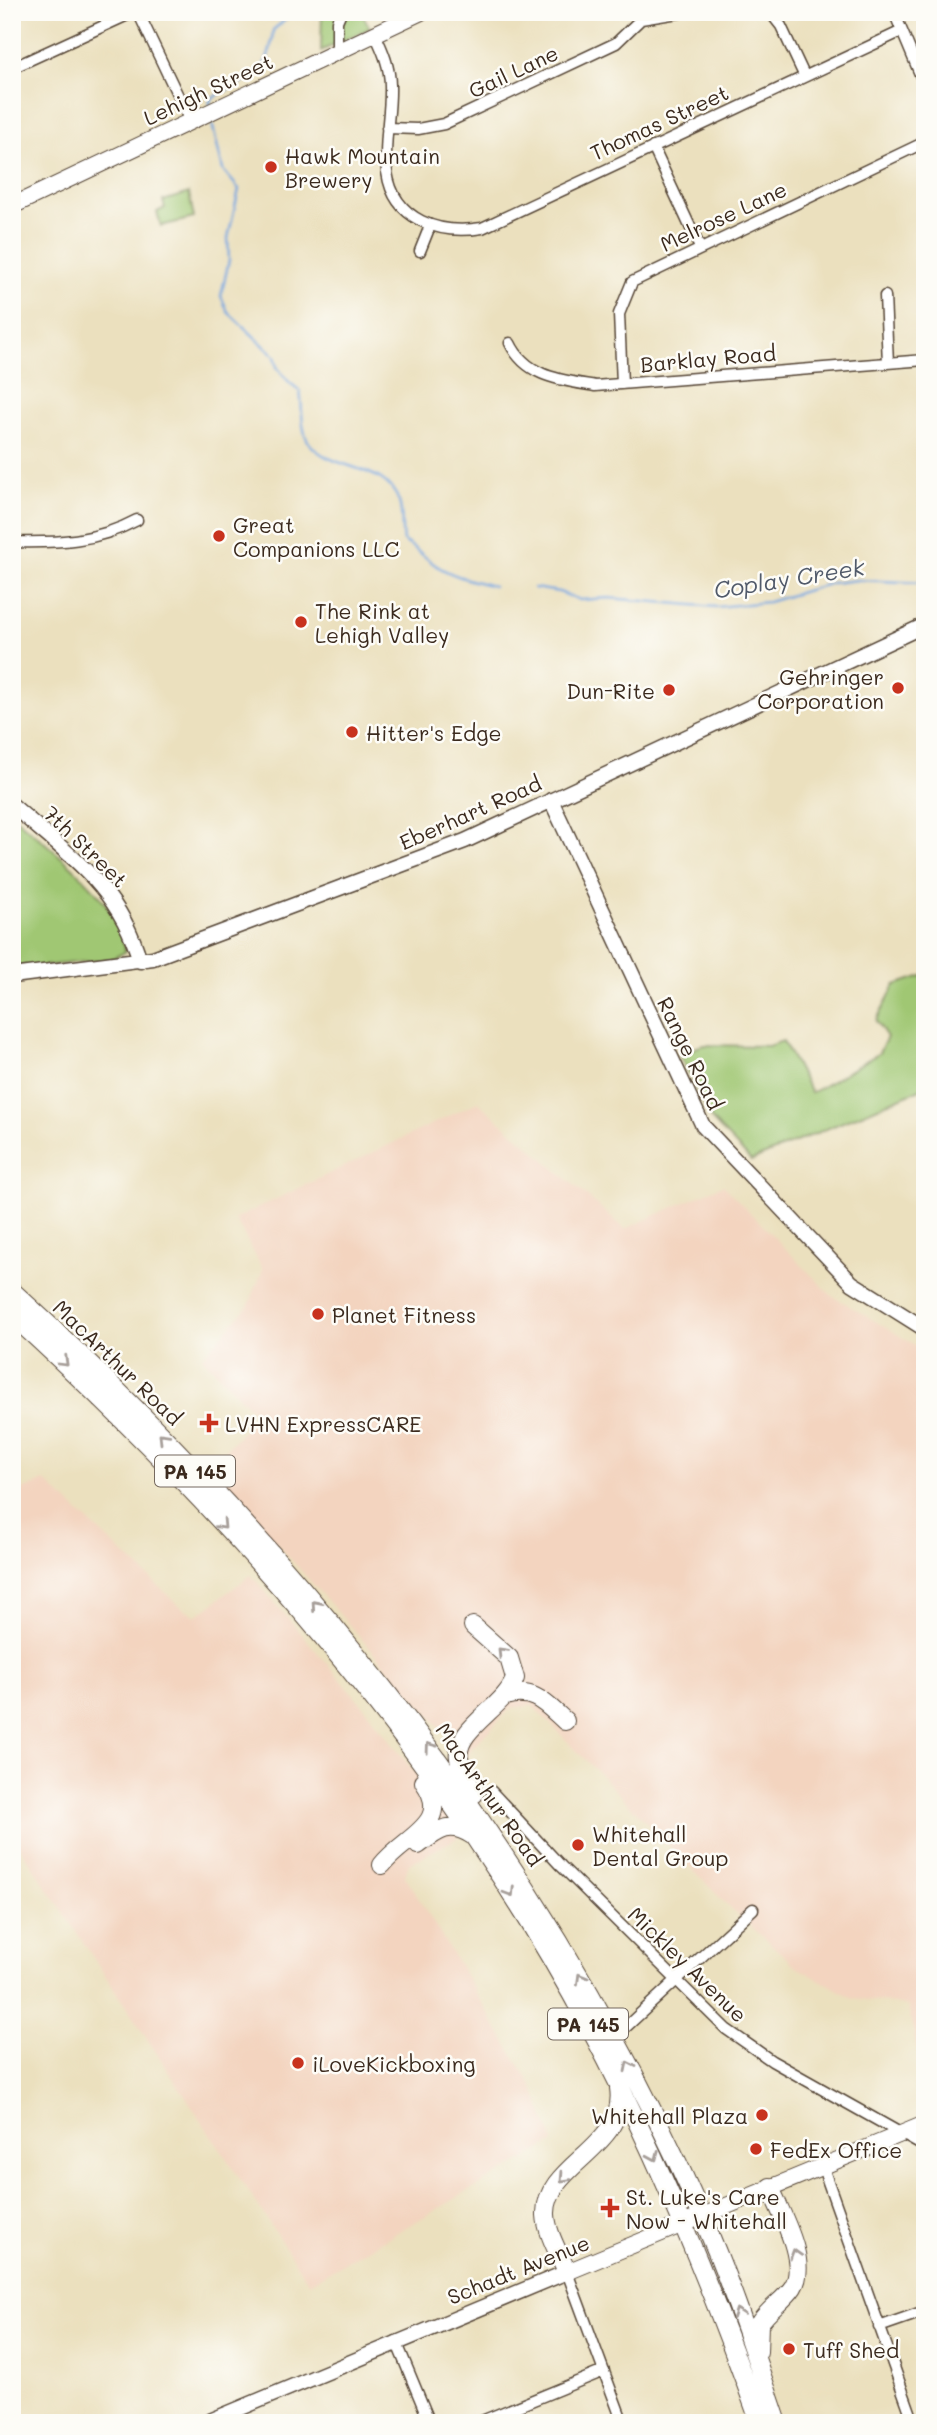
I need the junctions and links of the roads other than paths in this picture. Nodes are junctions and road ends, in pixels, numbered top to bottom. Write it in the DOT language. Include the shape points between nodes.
graph roads {
  1 [pos="136,12"];
  2 [pos="341,12"];
  3 [pos="421,12"];
  4 [pos="684,12"];
  5 [pos="769,12"];
  6 [pos="894,12"];
  7 [pos="639,15"];
  8 [pos="902,31"];
  9 [pos="375,34"];
  10 [pos="337,51"];
  11 [pos="12,68"];
  12 [pos="804,75"];
  13 [pos="925,86"];
  14 [pos="203,115"];
  15 [pos="387,128"];
  16 [pos="925,142"];
  17 [pos="653,147"];
  18 [pos="12,206"];
  19 [pos="430,226"];
  20 [pos="700,248"];
  21 [pos="420,251"];
  22 [pos="885,296"];
  23 [pos="510,343"];
  24 [pos="925,360"];
  25 [pos="888,363"];
  26 [pos="622,384"];
  27 [pos="137,520"];
  28 [pos="12,542"];
  29 [pos="925,625"];
  30 [pos="551,800"];
  31 [pos="12,805"];
  32 [pos="139,961"];
  33 [pos="12,976"];
  34 [pos="14,1293"];
  35 [pos="12,1315"];
  36 [pos="925,1329"];
  37 [pos="473,1626"];
  38 [pos="505,1696"];
  39 [pos="565,1721"];
  40 [pos="405,1741"];
  41 [pos="491,1791"];
  42 [pos="480,1814"];
  43 [pos="472,1835"];
  44 [pos="753,1909"];
  45 [pos="675,1981"];
  46 [pos="614,2038"];
  47 [pos="618,2081"];
  48 [pos="925,2124"];
  49 [pos="901,2132"];
  50 [pos="925,2147"];
  51 [pos="821,2165"];
  52 [pos="770,2187"];
  53 [pos="702,2215"];
  54 [pos="684,2223"];
  55 [pos="567,2272"];
  56 [pos="925,2311"];
  57 [pos="879,2327"];
  58 [pos="396,2342"];
  59 [pos="604,2371"];
  60 [pos="763,2379"];
  61 [pos="505,2417"];
  62 [pos="205,2423"];
  63 [pos="430,2423"];
  64 [pos="477,2423"];
  65 [pos="623,2423"];
  66 [pos="760,2423"];
  67 [pos="778,2423"];
  68 [pos="914,2423"];
  1 -- 11 [label="street"];
  1 -- 14 [label="street"];
  2 -- 10 [label="street"];
  3 -- 9 [label="main road, Lehigh Street"];
  4 -- 7 [label="street, Gail Lane"];
  5 -- 12 [label="street" via="781,26"];
  6 -- 8 [label="street"];
  7 -- 15 [label="street, Gail Lane" via="616,43 444,124 418,130"];
  8 -- 12 [label="street, Thomas Street"];
  8 -- 13 [label="street"];
  9 -- 10 [label="main road, Lehigh Street"];
  9 -- 15 [label="street" via="389,70"];
  10 -- 14 [label="main road, Lehigh Street"];
  12 -- 17 [label="street, Thomas Street"];
  14 -- 18 [label="main road, Lehigh Street"];
  15 -- 19 [label="street" via="387,174 394,193 405,208"];
  16 -- 20 [label="street, Melrose Lane"];
  17 -- 19 [label="street, Thomas Street" via="482,228 445,231"];
  17 -- 20 [label="street"];
  19 -- 21 [label="street"];
  20 -- 26 [label="street, Melrose Lane" via="632,282 619,314"];
  22 -- 25 [label="street"];
  23 -- 26 [label="street, Barklay Road" via="526,366 541,374 595,386"];
  24 -- 25 [label="street, Barklay Road"];
  25 -- 26 [label="street, Barklay Road"];
  27 -- 28 [label="street" via="84,540"];
  29 -- 30 [label="street, Eberhart Road"];
  30 -- 32 [label="street, Eberhart Road" via="465,841"];
  30 -- 36 [label="street, Range Road" via="703,1126 852,1283"];
  31 -- 32 [label="street, 7th Street" via="108,892 127,922"];
  32 -- 33 [label="street, Eberhart Road"];
  42 -- 34 [label="highway, MacArthur Road / PA 145, one-way" via="376,1676 268,1550 139,1412"];
  35 -- 40 [label="highway, MacArthur Road / PA 145, one-way" via="133,1430 233,1537 313,1626"];
  38 -- 37 [label="highway, one-way" via="514,1678 512,1663"];
  38 -- 39 [label="highway" via="535,1695"];
  38 -- 42 [label="highway" via="466,1735 459,1751"];
  40 -- 43 [label="highway, MacArthur Road / PA 145"];
  40 -- 43 [label="highway" via="409,1759 432,1796 434,1811 427,1825 393,1850 382,1865 447,1826"];
  41 -- 45 [label="street, Mickley Avenue"];
  46 -- 42 [label="highway, MacArthur Road / PA 145, one-way"];
  43 -- 47 [label="highway, MacArthur Road / PA 145, one-way" via="571,1993"];
  44 -- 45 [label="street"];
  45 -- 46 [label="street"];
  45 -- 49 [label="street, Mickley Avenue" via="748,2046"];
  53 -- 46 [label="highway, MacArthur Road / PA 145, one-way"];
  47 -- 54 [label="highway, MacArthur Road / PA 145, one-way"];
  47 -- 55 [label="highway, one-way" via="621,2105 617,2119 558,2184 548,2203 548,2225"];
  48 -- 49 [label="main road, Schadt Avenue"];
  49 -- 50 [label="street, Mickley Avenue"];
  49 -- 51 [label="main road, Schadt Avenue"];
  51 -- 52 [label="main road, Schadt Avenue"];
  51 -- 57 [label="street"];
  52 -- 53 [label="main road, Schadt Avenue"];
  60 -- 52 [label="highway, one-way" via="757,2349 759,2324 792,2289 799,2269"];
  53 -- 54 [label="main road, Schadt Avenue"];
  60 -- 53 [label="highway, MacArthur Road / PA 145, one-way"];
  54 -- 55 [label="main road, Schadt Avenue"];
  54 -- 66 [label="highway, MacArthur Road / PA 145"];
  55 -- 58 [label="street, Schadt Avenue"];
  55 -- 59 [label="street"];
  56 -- 57 [label="street"];
  57 -- 68 [label="street"];
  58 -- 62 [label="street, Schadt Avenue"];
  58 -- 63 [label="street"];
  59 -- 61 [label="street"];
  59 -- 65 [label="street"];
  60 -- 67 [label="highway, MacArthur Road / PA 145"];
  61 -- 64 [label="street"];
}
